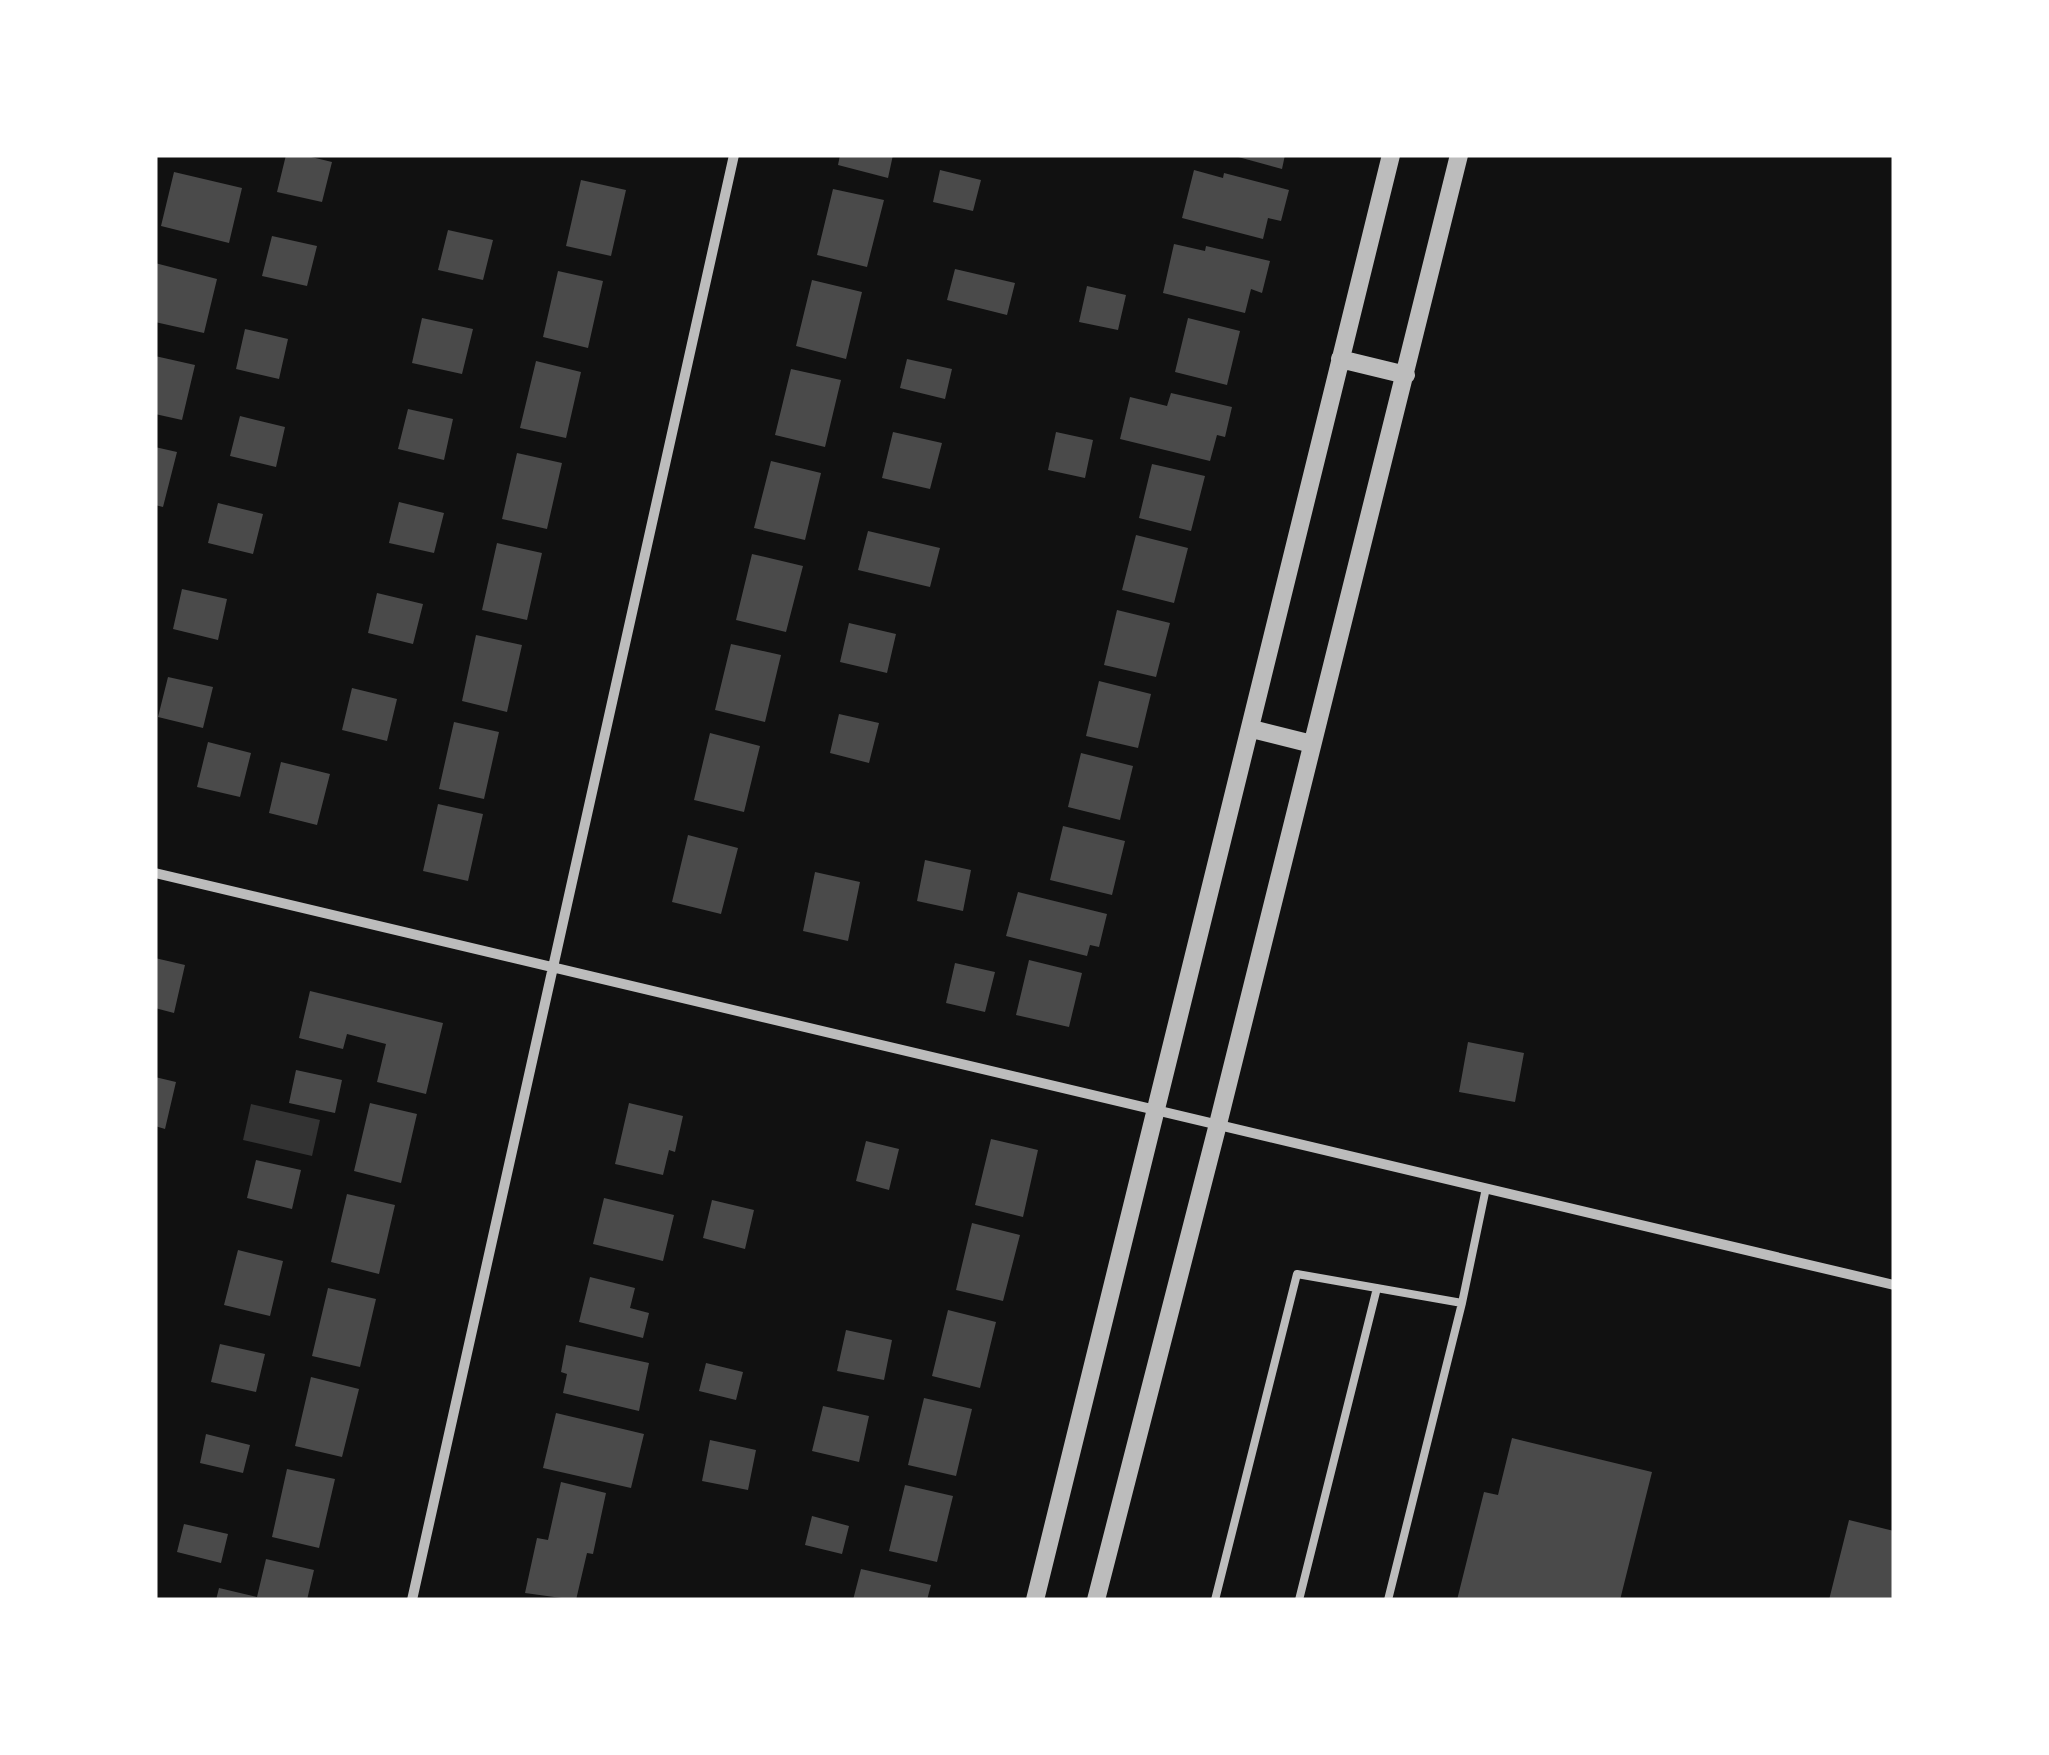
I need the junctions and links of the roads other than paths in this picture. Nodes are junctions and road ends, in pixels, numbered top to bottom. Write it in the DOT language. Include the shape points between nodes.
graph roads {
  1 [pos="734,155"];
  2 [pos="1391,155"];
  3 [pos="1459,155"];
  4 [pos="1340,359"];
  5 [pos="1406,376"];
  6 [pos="1252,729"];
  7 [pos="1312,744"];
  8 [pos="155,873"];
  9 [pos="554,968"];
  10 [pos="1154,1109"];
  11 [pos="1218,1124"];
  12 [pos="1486,1188"];
  13 [pos="1894,1285"];
  14 [pos="1377,1288"];
  15 [pos="1462,1303"];
  16 [pos="412,1600"];
  17 [pos="1035,1600"];
  18 [pos="1096,1600"];
  19 [pos="1215,1600"];
  20 [pos="1300,1600"];
  21 [pos="1388,1600"];
  1 -- 9 [label="street"];
  2 -- 4 [label="street"];
  3 -- 5 [label="street"];
  4 -- 5 [label="street"];
  4 -- 6 [label="street"];
  5 -- 7 [label="street"];
  6 -- 7 [label="street"];
  6 -- 10 [label="street"];
  7 -- 11 [label="street"];
  8 -- 9 [label="street"];
  9 -- 10 [label="street"];
  9 -- 16 [label="street"];
  10 -- 11 [label="street"];
  10 -- 17 [label="street"];
  11 -- 12 [label="street"];
  11 -- 18 [label="street"];
  12 -- 13 [label="street"];
  12 -- 15 [label="lane"];
  14 -- 15 [label="lane"];
  14 -- 19 [label="lane" via="1297,1274"];
  14 -- 20 [label="lane"];
  15 -- 21 [label="lane"];
}
